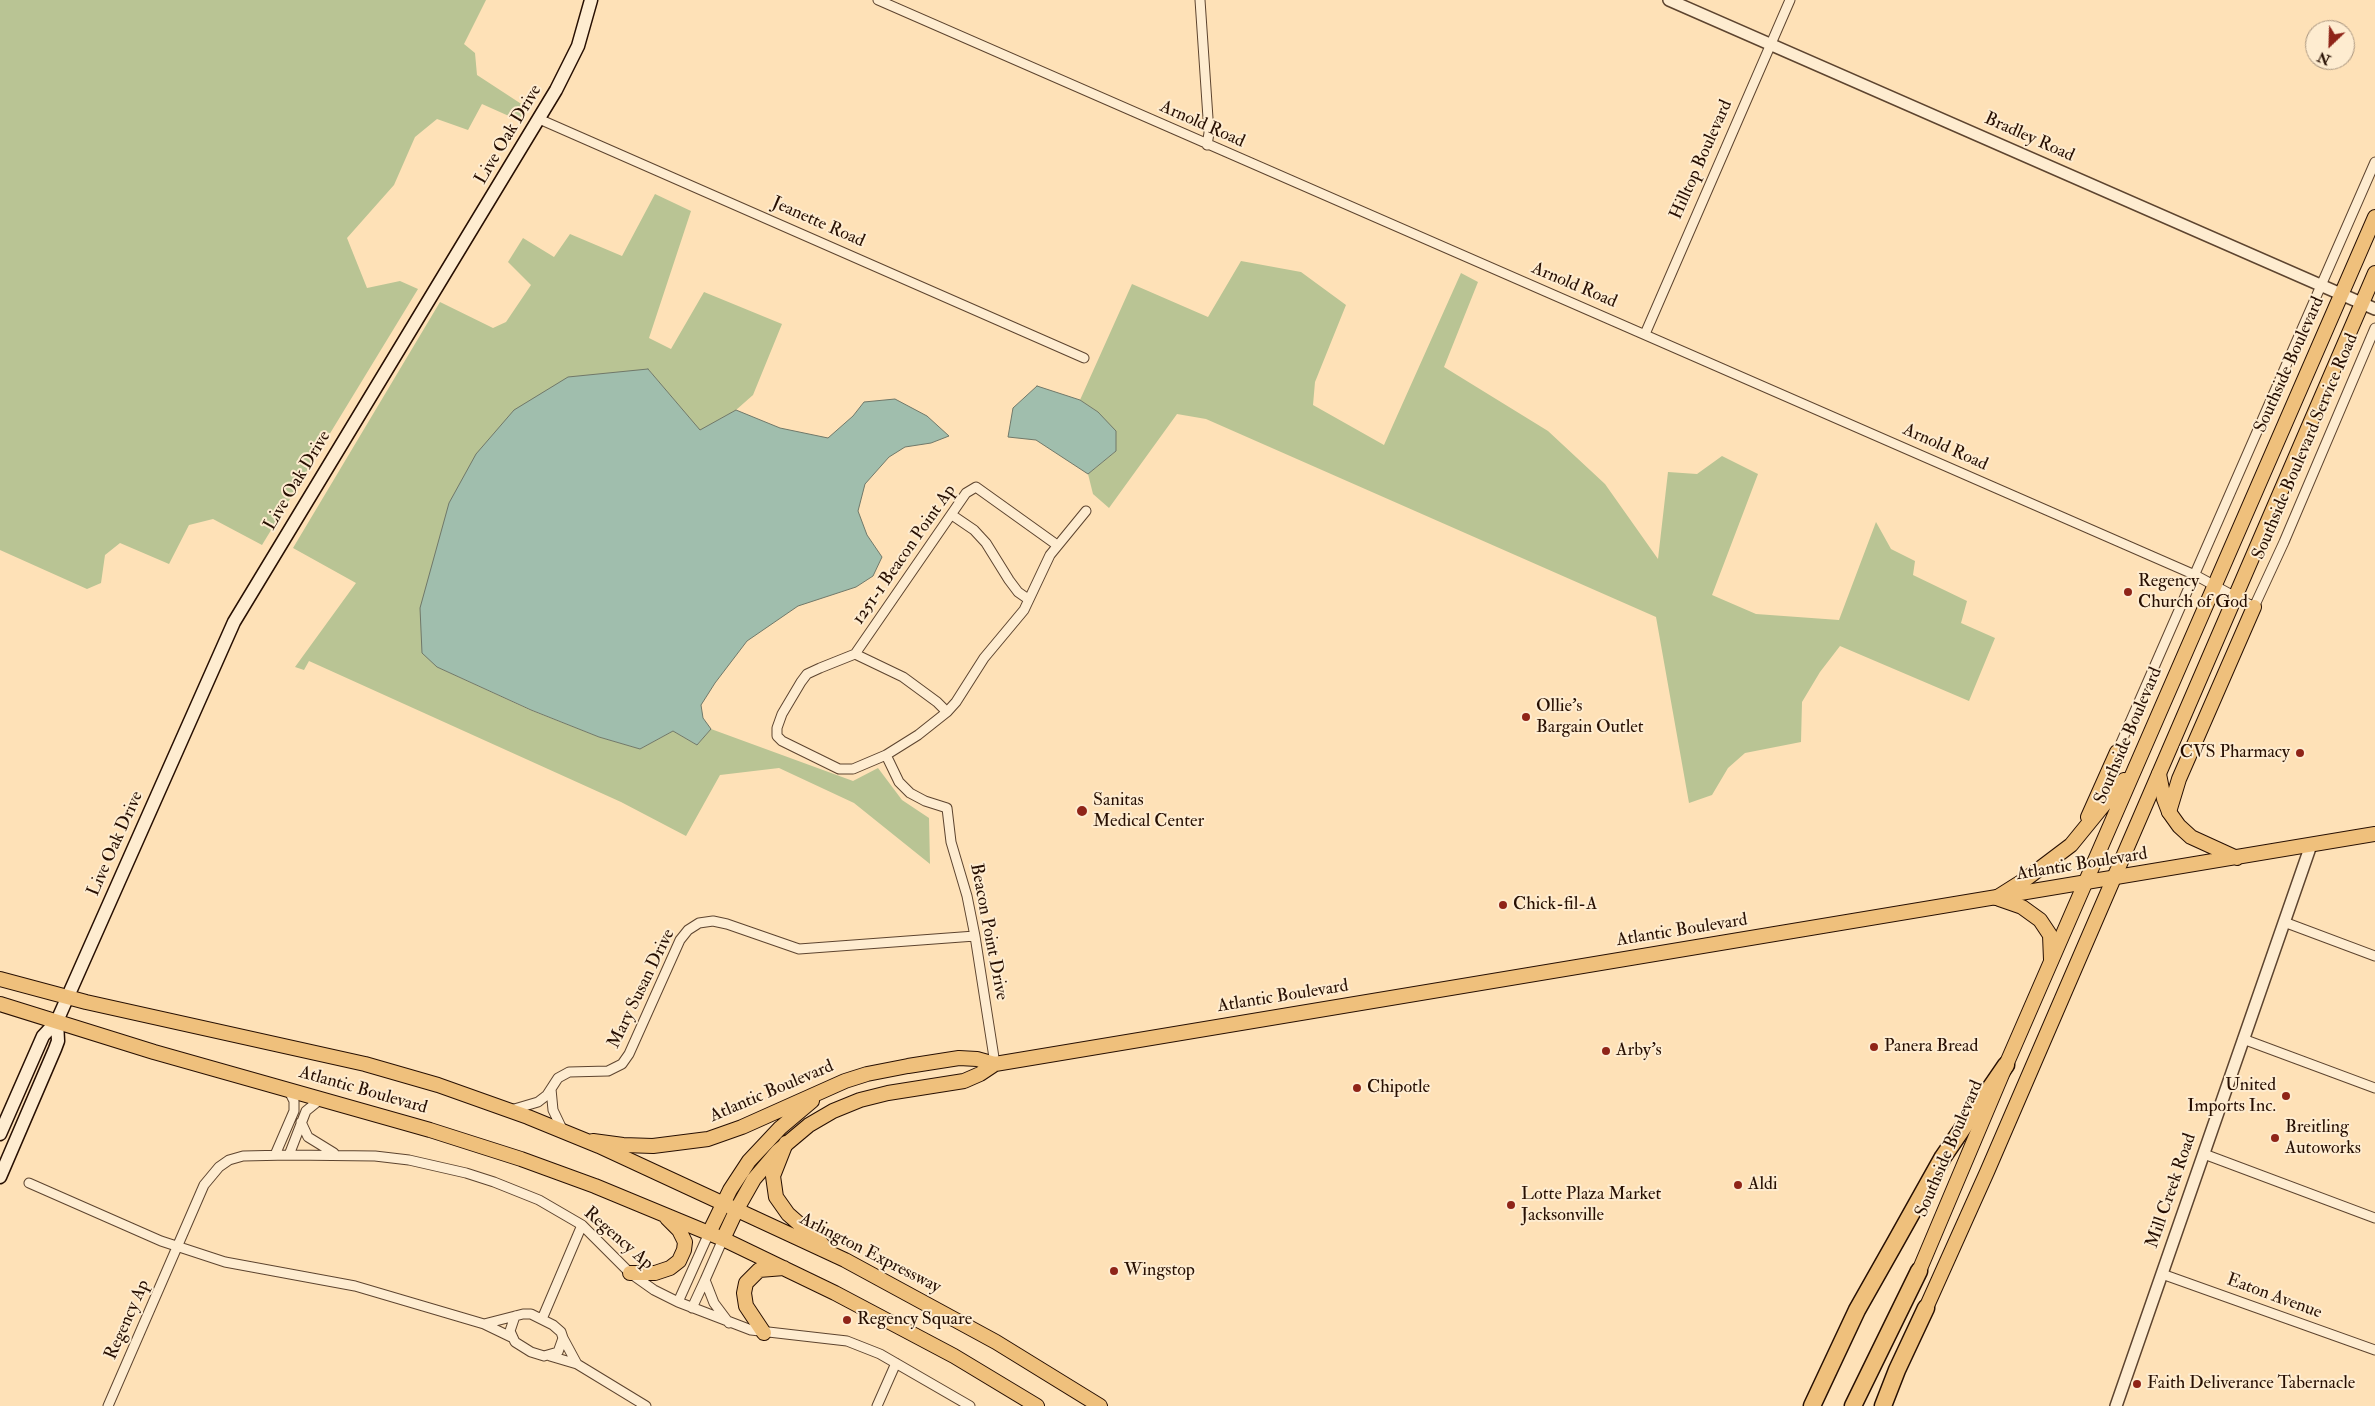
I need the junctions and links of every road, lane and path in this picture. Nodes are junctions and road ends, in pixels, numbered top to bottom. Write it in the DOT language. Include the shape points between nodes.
graph roads {
  1 [pos="591,0"];
  2 [pos="878,0"];
  3 [pos="1200,0"];
  4 [pos="1669,0"];
  5 [pos="1790,0"];
  6 [pos="1770,44"];
  7 [pos="539,119"];
  8 [pos="1207,145"];
  9 [pos="2375,162"];
  10 [pos="2375,217"];
  11 [pos="2375,274"];
  12 [pos="2322,285"];
  13 [pos="2342,294"];
  14 [pos="2369,306"];
  15 [pos="2375,328"];
  16 [pos="1645,334"];
  17 [pos="1084,358"];
  18 [pos="1086,511"];
  19 [pos="952,515"];
  20 [pos="1057,545"];
  21 [pos="2195,575"];
  22 [pos="2214,585"];
  23 [pos="2234,596"];
  24 [pos="1028,599"];
  25 [pos="2254,607"];
  26 [pos="855,654"];
  27 [pos="947,712"];
  28 [pos="2117,752"];
  29 [pos="886,755"];
  30 [pos="2140,760"];
  31 [pos="2159,774"];
  32 [pos="2169,812"];
  33 [pos="2375,834"];
  34 [pos="2071,845"];
  35 [pos="2310,845"];
  36 [pos="2237,858"];
  37 [pos="2114,879"];
  38 [pos="2086,883"];
  39 [pos="1996,898"];
  40 [pos="2284,922"];
  41 [pos="975,936"];
  42 [pos="2375,956"];
  43 [pos="2051,960"];
  44 [pos="0,979"];
  45 [pos="68,997"];
  46 [pos="0,1004"];
  47 [pos="57,1021"];
  48 [pos="2243,1039"];
  49 [pos="995,1064"];
  50 [pos="2006,1065"];
  51 [pos="833,1086"];
  52 [pos="2375,1088"];
  53 [pos="287,1089"];
  54 [pos="551,1089"];
  55 [pos="322,1098"];
  56 [pos="510,1110"];
  57 [pos="301,1122"];
  58 [pos="564,1131"];
  59 [pos="0,1134"];
  60 [pos="786,1143"];
  61 [pos="2204,1154"];
  62 [pos="275,1155"];
  63 [pos="289,1155"];
  64 [pos="337,1155"];
  65 [pos="0,1177"];
  66 [pos="29,1183"];
  67 [pos="724,1203"];
  68 [pos="736,1209"];
  69 [pos="663,1214"];
  70 [pos="2375,1218"];
  71 [pos="582,1225"];
  72 [pos="709,1234"];
  73 [pos="723,1239"];
  74 [pos="178,1247"];
  75 [pos="845,1260"];
  76 [pos="784,1268"];
  77 [pos="1919,1271"];
  78 [pos="630,1273"];
  79 [pos="2162,1274"];
  80 [pos="705,1280"];
  81 [pos="678,1302"];
  82 [pos="692,1308"];
  83 [pos="1926,1308"];
  84 [pos="515,1316"];
  85 [pos="542,1319"];
  86 [pos="729,1323"];
  87 [pos="484,1324"];
  88 [pos="764,1333"];
  89 [pos="511,1337"];
  90 [pos="563,1338"];
  91 [pos="2375,1350"];
  92 [pos="550,1356"];
  93 [pos="896,1363"];
  94 [pos="577,1364"];
  95 [pos="108,1406"];
  96 [pos="646,1406"];
  97 [pos="877,1406"];
  98 [pos="970,1406"];
  99 [pos="1037,1406"];
  100 [pos="1100,1406"];
  101 [pos="1812,1406"];
  102 [pos="1852,1406"];
  103 [pos="1864,1406"];
  104 [pos="1883,1406"];
  105 [pos="1894,1406"];
  106 [pos="2116,1406"];
  1 -- 7 [label="main road, Live Oak Drive" via="578,46"];
  2 -- 8 [label="street, Arnold Road"];
  3 -- 8 [label="street" via="1209,133"];
  4 -- 6 [label="street, Bradley Road"];
  5 -- 6 [label="street, Hilltop Boulevard"];
  6 -- 12 [label="street, Bradley Road"];
  6 -- 16 [label="street, Hilltop Boulevard"];
  7 -- 17 [label="street, Jeanette Road"];
  7 -- 45 [label="main road, Live Oak Drive" via="234,622"];
  8 -- 16 [label="street, Arnold Road"];
  9 -- 12 [label="street"];
  10 -- 13 [label="main road, Southside Boulevard"];
  11 -- 14 [label="main road"];
  12 -- 13 [label="street, Bradley Road"];
  12 -- 21 [label="street"];
  13 -- 14 [label="street, Bradley Road"];
  13 -- 22 [label="main road, Southside Boulevard"];
  14 -- 23 [label="main road"];
  15 -- 25 [label="street, Southside Boulevard Service Road"];
  16 -- 21 [label="street, Arnold Road"];
  18 -- 20 [label="street"];
  19 -- 20 [label="street, 1251-1 Beacon Point Ap" via="966,493 976,487"];
  19 -- 24 [label="street" via="986,543 1009,580"];
  19 -- 26 [label="street, 1251-1 Beacon Point Ap"];
  20 -- 24 [label="street"];
  21 -- 22 [label="street, Arnold Road"];
  21 -- 28 [label="street"];
  22 -- 23 [label="street, Arnold Road"];
  22 -- 30 [label="main road, Southside Boulevard"];
  23 -- 25 [label="street, Arnold Road"];
  23 -- 31 [label="main road"];
  24 -- 27 [label="street" via="1024,610 984,658"];
  25 -- 32 [label="main road" via="2179,779"];
  26 -- 27 [label="street" via="903,677"];
  26 -- 29 [label="street" via="807,674 782,714 777,736 839,769 853,769"];
  27 -- 29 [label="street"];
  28 -- 34 [label="main road" via="2096,802"];
  29 -- 41 [label="street, Beacon Point Drive" via="900,782 910,793 947,808"];
  30 -- 34 [label="main road"];
  30 -- 38 [label="main road, Southside Boulevard"];
  31 -- 32 [label="main road"];
  31 -- 37 [label="main road"];
  32 -- 36 [label="main road" via="2191,837"];
  33 -- 35 [label="main road, Atlantic Boulevard"];
  34 -- 39 [label="main road"];
  35 -- 36 [label="main road, Atlantic Boulevard"];
  35 -- 40 [label="street, Mill Creek Road"];
  36 -- 37 [label="main road, Atlantic Boulevard"];
  37 -- 38 [label="main road, Atlantic Boulevard"];
  37 -- 83 [label="main road"];
  38 -- 39 [label="main road, Atlantic Boulevard"];
  38 -- 43 [label="main road, Southside Boulevard"];
  39 -- 43 [label="main road" via="2022,907 2040,920 2050,935"];
  39 -- 49 [label="main road, Atlantic Boulevard"];
  40 -- 42 [label="street"];
  40 -- 48 [label="street, Mill Creek Road"];
  41 -- 49 [label="street, Beacon Point Drive"];
  41 -- 54 [label="street, Mary Susan Drive" via="799,949 727,924 699,923 680,940 622,1064 608,1071 569,1072 558,1078"];
  43 -- 50 [label="main road, Southside Boulevard"];
  44 -- 45 [label="main road, Atlantic Boulevard"];
  45 -- 47 [label="main road, Live Oak Drive"];
  45 -- 56 [label="main road, Atlantic Boulevard" via="365,1064"];
  46 -- 47 [label="main road, Atlantic Boulevard"];
  47 -- 53 [label="main road, Atlantic Boulevard"];
  47 -- 59 [label="main road" via="43,1036"];
  47 -- 65 [label="main road" via="58,1041"];
  48 -- 52 [label="street"];
  48 -- 61 [label="street, Mill Creek Road"];
  49 -- 51 [label="main road, Atlantic Boulevard" via="959,1058 873,1073"];
  49 -- 60 [label="main road, Atlantic Boulevard" via="964,1080 888,1093 851,1104 809,1125"];
  50 -- 77 [label="main road, Southside Boulevard"];
  50 -- 101 [label="highway" via="1943,1157 1857,1310"];
  51 -- 58 [label="main road, Atlantic Boulevard" via="736,1130 686,1144 610,1144"];
  51 -- 67 [label="main road" via="762,1146 738,1177"];
  53 -- 55 [label="main road, Atlantic Boulevard"];
  53 -- 62 [label="street" via="294,1101 294,1111"];
  54 -- 56 [label="street, Mary Susan Drive" via="538,1102"];
  54 -- 58 [label="street" via="553,1110"];
  55 -- 57 [label="street" via="306,1111"];
  55 -- 69 [label="main road, Atlantic Boulevard" via="512,1156"];
  56 -- 58 [label="main road, Atlantic Boulevard"];
  57 -- 63 [label="street"];
  57 -- 64 [label="street" via="308,1138"];
  58 -- 67 [label="main road, Atlantic Boulevard"];
  60 -- 68 [label="main road, Atlantic Boulevard" via="754,1179"];
  60 -- 75 [label="main road" via="773,1176 776,1197 793,1219"];
  61 -- 70 [label="street"];
  61 -- 79 [label="street, Mill Creek Road"];
  62 -- 63 [label="street, Regency Ap"];
  62 -- 74 [label="street, Regency Ap" via="243,1156 229,1160 215,1171 204,1184"];
  63 -- 64 [label="street, Regency Ap"];
  64 -- 71 [label="street, Regency Ap" via="409,1160 466,1173 539,1200"];
  66 -- 74 [label="street"];
  67 -- 68 [label="main road, Arlington Expressway"];
  67 -- 72 [label="main road"];
  68 -- 73 [label="main road, Atlantic Boulevard"];
  68 -- 75 [label="main road, Arlington Expressway"];
  69 -- 72 [label="main road, Atlantic Boulevard"];
  69 -- 78 [label="main road" via="679,1230 685,1242 679,1261 655,1273"];
  71 -- 78 [label="street, Regency Ap"];
  71 -- 85 [label="street"];
  72 -- 73 [label="main road"];
  72 -- 81 [label="street"];
  73 -- 76 [label="main road"];
  73 -- 80 [label="street"];
  74 -- 87 [label="street" via="242,1265 355,1286"];
  74 -- 95 [label="street, Regency Ap"];
  75 -- 100 [label="main road, Arlington Expressway" via="996,1342"];
  76 -- 88 [label="main road" via="759,1270 746,1283 746,1306"];
  76 -- 99 [label="main road" via="920,1337"];
  77 -- 102 [label="highway"];
  77 -- 103 [label="highway"];
  78 -- 81 [label="street, Regency Ap"];
  79 -- 91 [label="street, Eaton Avenue"];
  79 -- 106 [label="street, Mill Creek Road"];
  80 -- 82 [label="street"];
  80 -- 86 [label="street" via="714,1303"];
  81 -- 82 [label="street, Regency Ap"];
  82 -- 86 [label="street, Regency Ap"];
  83 -- 104 [label="highway" via="1896,1370"];
  83 -- 105 [label="highway"];
  84 -- 85 [label="street" via="531,1314"];
  84 -- 87 [label="street"];
  84 -- 89 [label="street" via="510,1325"];
  85 -- 90 [label="street" via="561,1332"];
  86 -- 88 [label="street, Regency Ap"];
  87 -- 89 [label="street"];
  88 -- 93 [label="street, Regency Ap" via="847,1341"];
  89 -- 92 [label="street" via="532,1352"];
  90 -- 92 [label="street" via="558,1352"];
  90 -- 94 [label="street"];
  92 -- 94 [label="street"];
  93 -- 97 [label="street"];
  93 -- 98 [label="street, Regency Ap"];
  94 -- 96 [label="street"];
}
